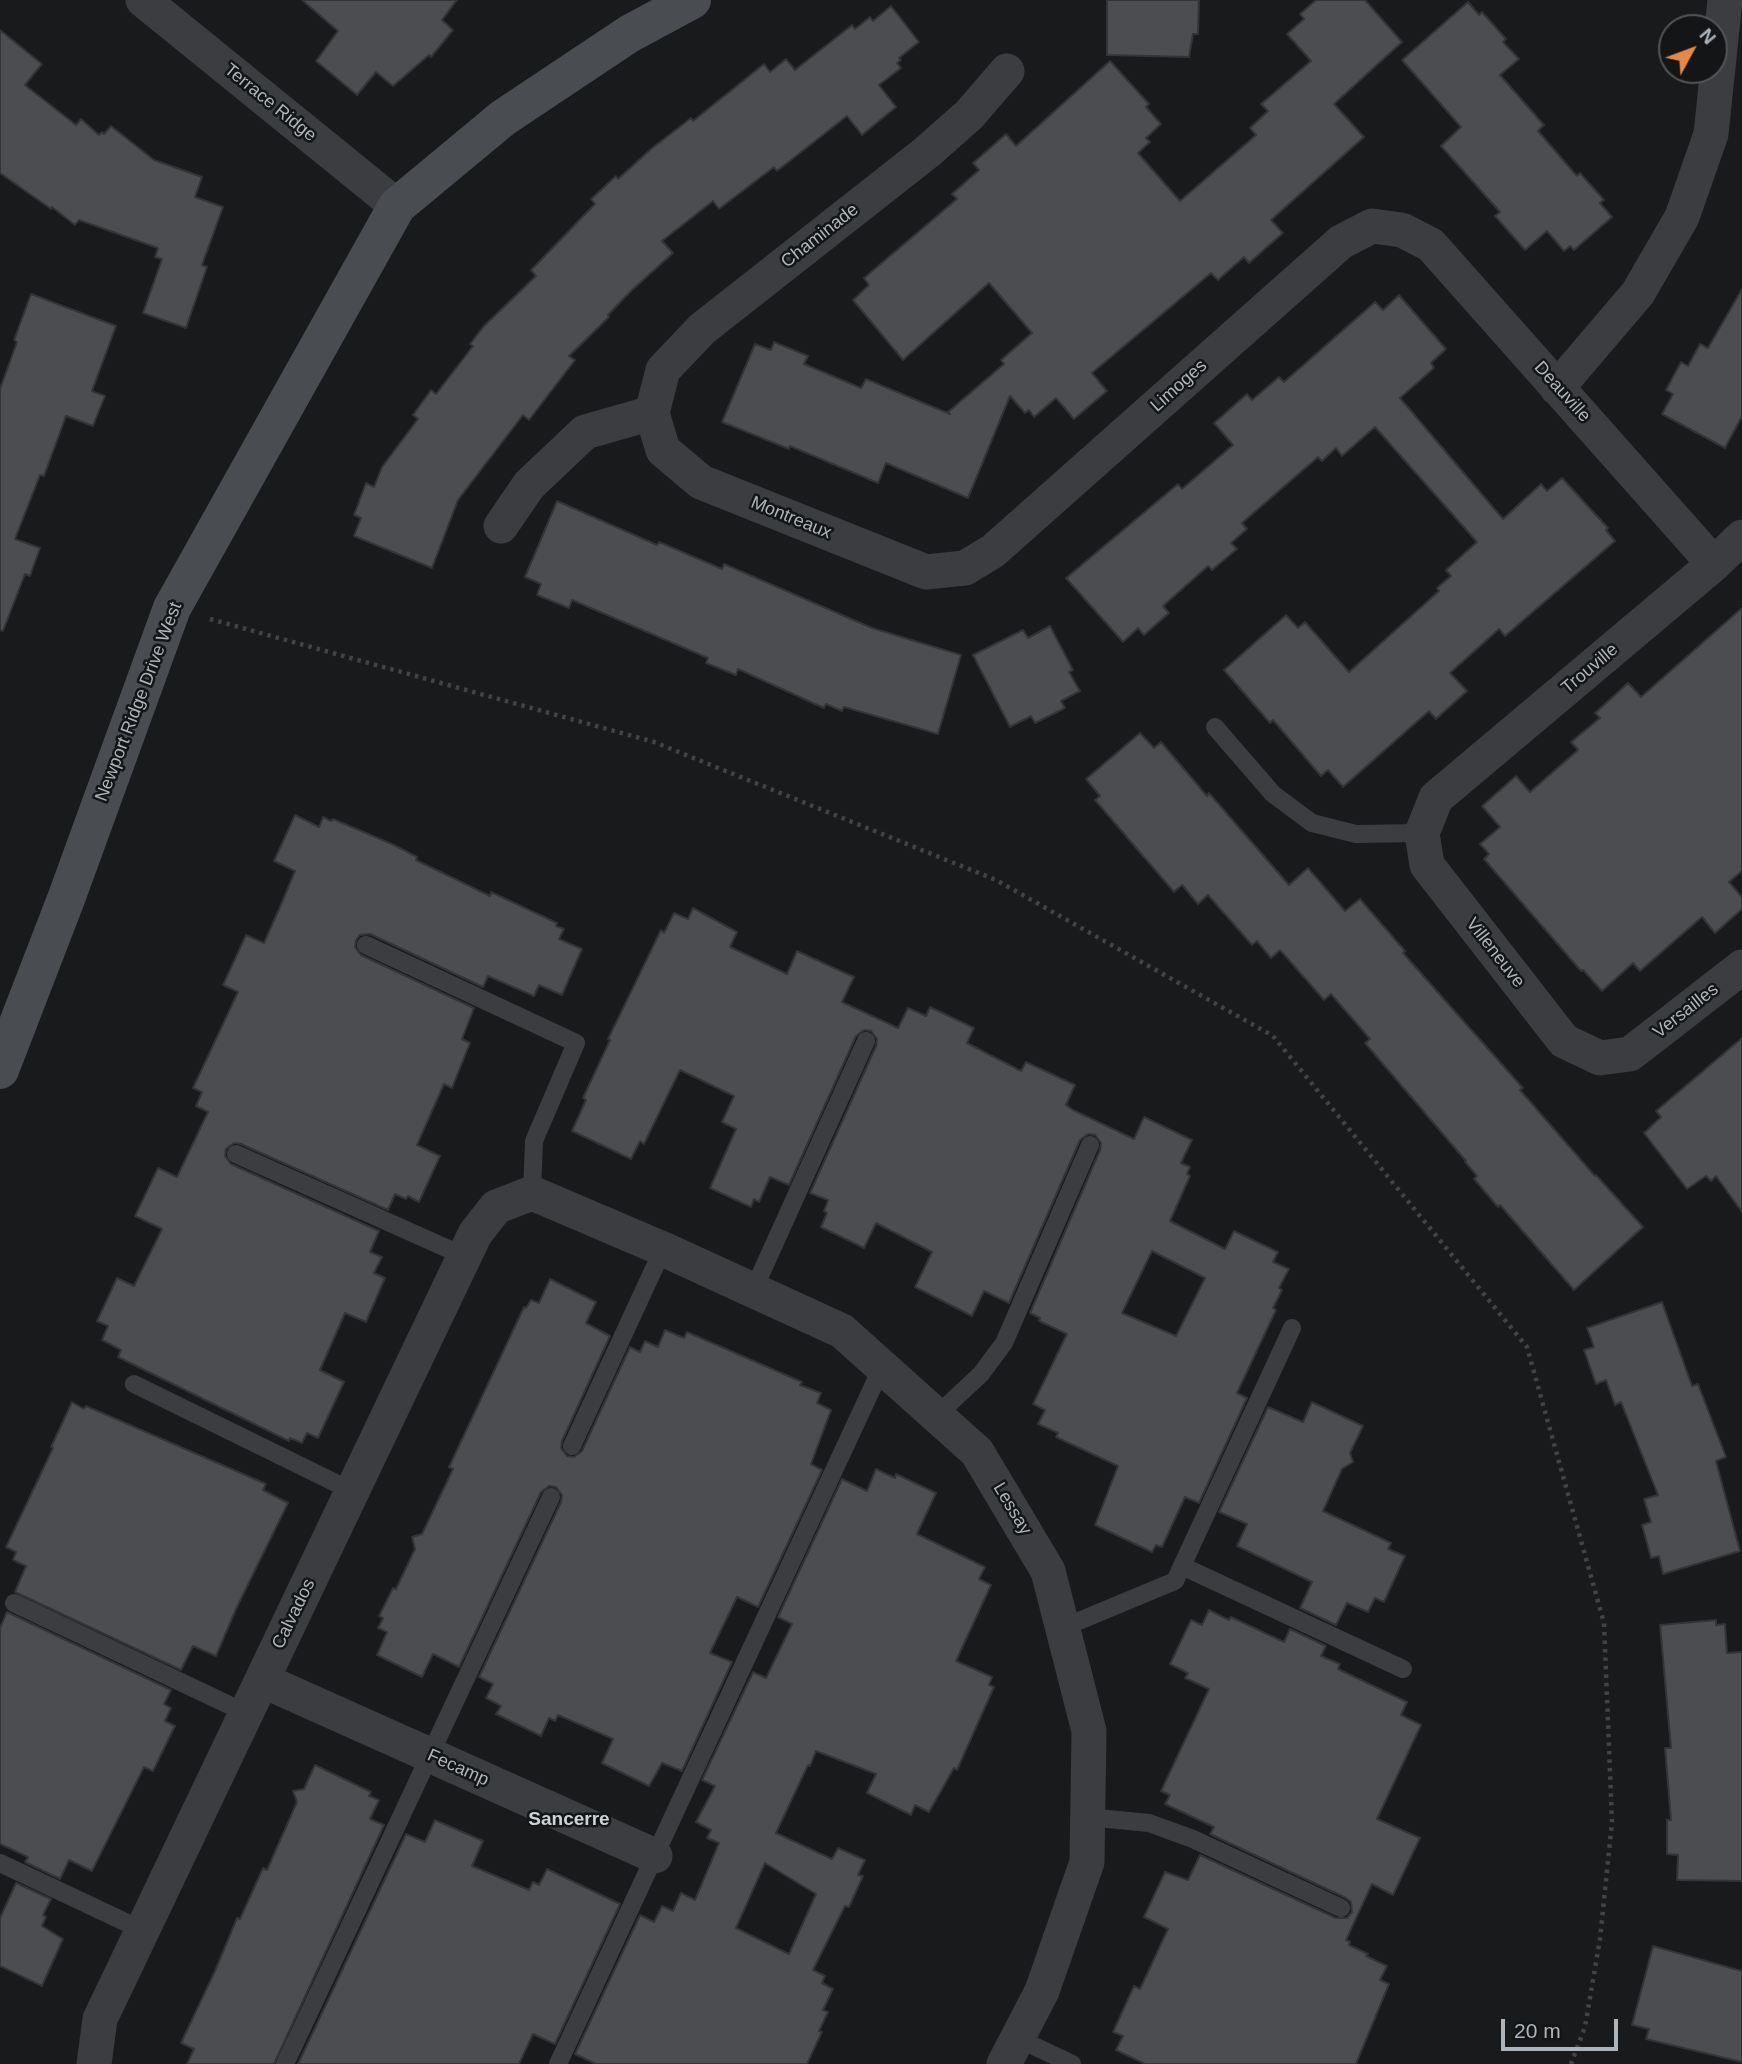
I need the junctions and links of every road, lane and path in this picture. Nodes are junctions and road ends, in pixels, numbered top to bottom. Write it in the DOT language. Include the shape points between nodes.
graph roads {
  1 [pos="143,0"];
  2 [pos="692,0"];
  3 [pos="1725,0"];
  4 [pos="1007,71"];
  5 [pos="397,206"];
  6 [pos="1402,230"];
  7 [pos="1557,387"];
  8 [pos="652,413"];
  9 [pos="501,526"];
  10 [pos="1742,537"];
  11 [pos="1714,564"];
  12 [pos="965,568"];
  13 [pos="1215,727"];
  14 [pos="1422,834"];
  15 [pos="366,945"];
  16 [pos="1742,967"];
  17 [pos="866,1041"];
  18 [pos="1630,1054"];
  19 [pos="0,1070"];
  20 [pos="1090,1145"];
  21 [pos="236,1154"];
  22 [pos="532,1193"];
  23 [pos="663,1249"];
  24 [pos="464,1256"];
  25 [pos="753,1291"];
  26 [pos="1292,1328"];
  27 [pos="882,1367"];
  28 [pos="134,1384"];
  29 [pos="936,1416"];
  30 [pos="572,1446"];
  31 [pos="352,1492"];
  32 [pos="551,1497"];
  33 [pos="1182,1566"];
  34 [pos="15,1604"];
  35 [pos="1062,1628"];
  36 [pos="1403,1669"];
  37 [pos="262,1680"];
  38 [pos="246,1713"];
  39 [pos="430,1756"];
  40 [pos="1087,1817"];
  41 [pos="655,1856"];
  42 [pos="0,1863"];
  43 [pos="1342,1908"];
  44 [pos="142,1930"];
  45 [pos="1010,2051"];
  46 [pos="94,2064"];
  47 [pos="285,2064"];
  48 [pos="558,2064"];
  49 [pos="1072,2064"];
  1 -- 5 [label="street, Terrace Ridge"];
  2 -- 5 [label="street" via="629,34 503,118"];
  3 -- 7 [label="street" via="1711,134 1682,217 1638,293"];
  4 -- 8 [label="street, Chaminade" via="970,115 927,152 702,329 663,370"];
  5 -- 19 [label="street, Newport Ridge Drive West" via="172,608"];
  6 -- 7 [label="street, Deauville" via="1431,245"];
  6 -- 12 [label="street, Limoges" via="1372,226 1341,242 993,551"];
  7 -- 11 [label="street, Deauville"];
  8 -- 9 [label="street" via="585,432 529,485"];
  8 -- 12 [label="street, Montreaux" via="663,450 701,482 926,572"];
  10 -- 11 [label="street, Trouville"];
  11 -- 14 [label="street, Trouville" via="1436,798"];
  13 -- 14 [label="lane" via="1273,794 1312,823 1356,834"];
  14 -- 18 [label="street, Villeneuve" via="1427,865 1564,1041 1600,1058"];
  15 -- 22 [label="lane" via="576,1044 534,1142"];
  16 -- 18 [label="street, Versailles"];
  17 -- 25 [label="lane"];
  20 -- 29 [label="lane" via="1004,1343 981,1374"];
  21 -- 24 [label="lane"];
  22 -- 23 [label="street, Lessay"];
  22 -- 24 [label="street, Calvados" via="496,1207"];
  23 -- 25 [label="street, Lessay"];
  23 -- 30 [label="lane"];
  24 -- 31 [label="street, Calvados"];
  25 -- 27 [label="street, Lessay" via="842,1331"];
  26 -- 33 [label="lane"];
  27 -- 29 [label="street, Lessay"];
  27 -- 41 [label="lane"];
  28 -- 31 [label="lane"];
  29 -- 35 [label="street, Lessay" via="977,1452 1048,1571"];
  31 -- 37 [label="street, Calvados"];
  32 -- 39 [label="lane"];
  33 -- 35 [label="lane" via="1175,1581"];
  33 -- 36 [label="lane"];
  34 -- 38 [label="lane"];
  35 -- 40 [label="street, Lessay" via="1089,1731"];
  37 -- 38 [label="street, Calvados"];
  37 -- 39 [label="street, Fecamp"];
  38 -- 44 [label="street, Calvados"];
  39 -- 41 [label="street, Fecamp"];
  39 -- 47 [label="lane"];
  40 -- 43 [label="lane" via="1149,1823"];
  40 -- 45 [label="street, Lessay" via="1087,1862 1042,1991"];
  41 -- 48 [label="lane"];
  42 -- 44 [label="lane"];
  44 -- 46 [label="street, Calvados" via="100,2019"];
  45 -- 49 [label="lane"];
}
